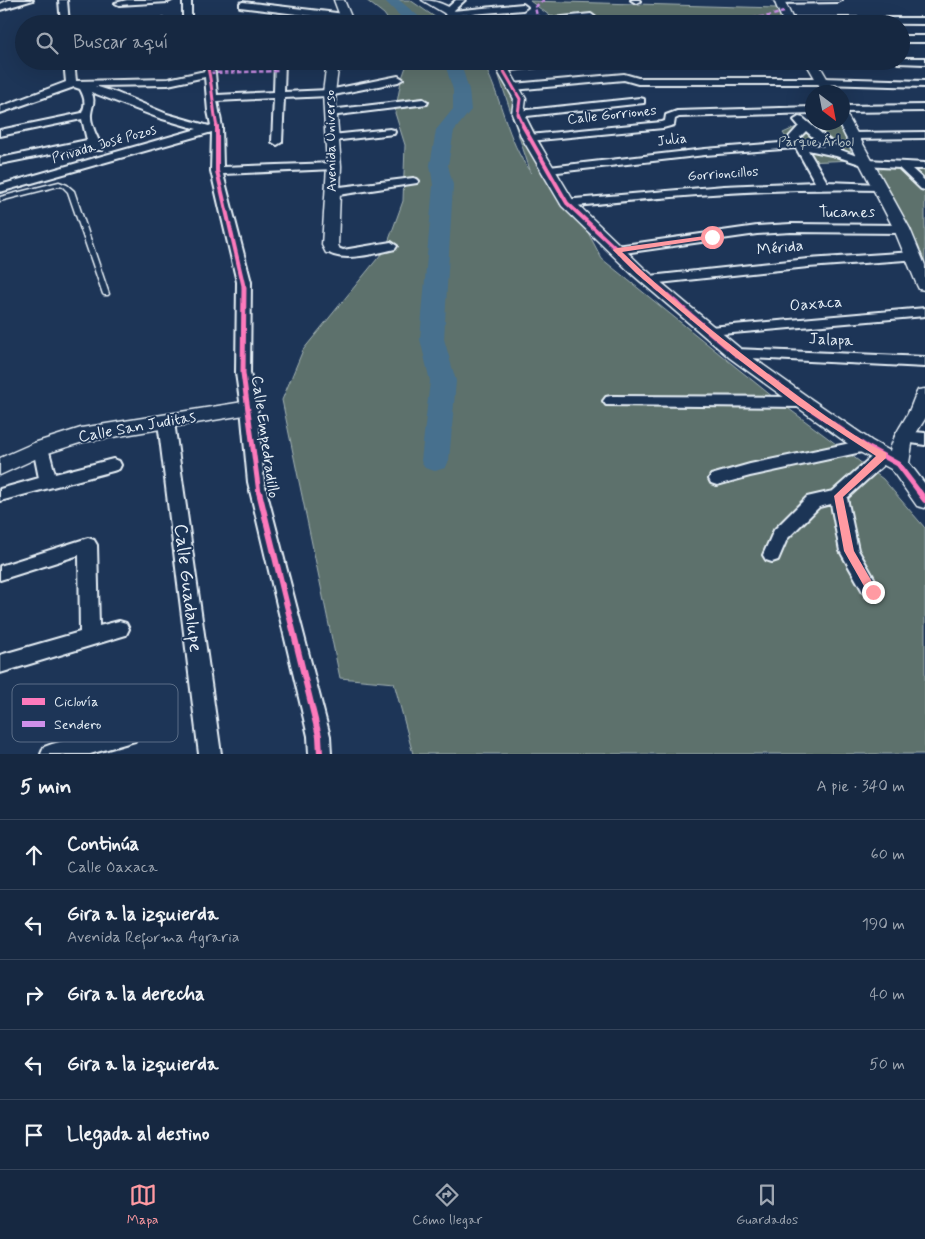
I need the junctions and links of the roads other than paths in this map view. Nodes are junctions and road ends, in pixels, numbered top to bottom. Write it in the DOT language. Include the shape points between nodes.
graph roads {
  1 [pos="29,0"];
  2 [pos="63,0"];
  3 [pos="168,0"];
  4 [pos="186,0"];
  5 [pos="293,0"];
  6 [pos="339,0"];
  7 [pos="427,0"];
  8 [pos="461,0"];
  9 [pos="779,0"];
  10 [pos="838,0"];
  11 [pos="119,3"];
  12 [pos="257,3"];
  13 [pos="243,5"];
  14 [pos="0,7"];
  15 [pos="523,7"];
  16 [pos="298,12"];
  17 [pos="448,12"];
  18 [pos="64,15"];
  19 [pos="186,15"];
  20 [pos="316,15"];
  21 [pos="345,15"];
  22 [pos="452,15"];
  23 [pos="786,15"];
  24 [pos="910,21"];
  25 [pos="925,21"];
  26 [pos="910,39"];
  27 [pos="925,39"];
  28 [pos="910,61"];
  29 [pos="925,61"];
  30 [pos="70,70"];
  31 [pos="200,70"];
  32 [pos="208,70"];
  33 [pos="280,70"];
  34 [pos="331,70"];
  35 [pos="503,70"];
  36 [pos="816,70"];
  37 [pos="398,78"];
  38 [pos="822,81"];
  39 [pos="71,84"];
  40 [pos="925,84"];
  41 [pos="825,85"];
  42 [pos="84,87"];
  43 [pos="513,87"];
  44 [pos="329,93"];
  45 [pos="279,95"];
  46 [pos="213,98"];
  47 [pos="640,101"];
  48 [pos="423,102"];
  49 [pos="925,108"];
  50 [pos="850,109"];
  51 [pos="0,110"];
  52 [pos="805,110"];
  53 [pos="792,111"];
  54 [pos="330,113"];
  55 [pos="518,114"];
  56 [pos="86,115"];
  57 [pos="805,126"];
  58 [pos="212,128"];
  59 [pos="810,130"];
  60 [pos="848,130"];
  61 [pos="390,132"];
  62 [pos="0,133"];
  63 [pos="925,135"];
  64 [pos="851,136"];
  65 [pos="332,138"];
  66 [pos="529,138"];
  67 [pos="93,142"];
  68 [pos="277,142"];
  69 [pos="799,145"];
  70 [pos="840,153"];
  71 [pos="106,159"];
  72 [pos="0,161"];
  73 [pos="866,163"];
  74 [pos="334,166"];
  75 [pos="903,166"];
  76 [pos="925,166"];
  77 [pos="549,170"];
  78 [pos="217,171"];
  79 [pos="413,180"];
  80 [pos="822,184"];
  81 [pos="881,187"];
  82 [pos="925,187"];
  83 [pos="0,189"];
  84 [pos="332,192"];
  85 [pos="0,199"];
  86 [pos="567,203"];
  87 [pos="902,229"];
  88 [pos="391,246"];
  89 [pos="332,250"];
  90 [pos="617,250"];
  91 [pos="914,256"];
  92 [pos="650,280"];
  93 [pos="925,285"];
  94 [pos="106,294"];
  95 [pos="925,312"];
  96 [pos="710,331"];
  97 [pos="736,354"];
  98 [pos="925,362"];
  99 [pos="925,395"];
  100 [pos="611,401"];
  101 [pos="801,402"];
  102 [pos="249,408"];
  103 [pos="166,422"];
  104 [pos="902,437"];
  105 [pos="925,439"];
  106 [pos="866,446"];
  107 [pos="41,448"];
  108 [pos="890,460"];
  109 [pos="113,465"];
  110 [pos="0,467"];
  111 [pos="717,479"];
  112 [pos="48,482"];
  113 [pos="0,495"];
  114 [pos="838,496"];
  115 [pos="923,496"];
  116 [pos="772,555"];
  117 [pos="0,574"];
  118 [pos="873,592"];
  119 [pos="119,629"];
  120 [pos="90,638"];
  121 [pos="0,664"];
  122 [pos="97,742"];
  123 [pos="52,754"];
  124 [pos="210,754"];
  125 [pos="320,754"];
  1 -- 14 [label="street"];
  2 -- 18 [label="street"];
  3 -- 11 [label="street"];
  4 -- 19 [label="street"];
  5 -- 16 [label="street"];
  6 -- 21 [label="street"];
  7 -- 17 [label="street"];
  8 -- 17 [label="street"];
  9 -- 10 [label="street"];
  9 -- 23 [label="street"];
  12 -- 13 [label="street"];
  12 -- 16 [label="street"];
  15 -- 17 [label="street"];
  16 -- 20 [label="street"];
  17 -- 22 [label="street"];
  24 -- 25 [label="street"];
  26 -- 27 [label="street"];
  28 -- 29 [label="street"];
  30 -- 39 [label="street"];
  31 -- 39 [label="street" via="168,82"];
  32 -- 46 [label="street, Calle Empedradillo"];
  33 -- 45 [label="street"];
  34 -- 44 [label="street, Avenida Universo"];
  35 -- 43 [label="street"];
  36 -- 38 [label="street"];
  37 -- 44 [label="street"];
  38 -- 40 [label="street"];
  38 -- 41 [label="street"];
  38 -- 43 [label="street" via="638,82 624,77"];
  39 -- 42 [label="street"];
  39 -- 51 [label="street"];
  42 -- 56 [label="street" via="90,105"];
  42 -- 58 [label="street" via="163,116"];
  43 -- 55 [label="street" via="520,99"];
  44 -- 45 [label="street"];
  44 -- 54 [label="street, Avenida Universo"];
  45 -- 46 [label="street"];
  45 -- 68 [label="street"];
  46 -- 58 [label="street, Calle Empedradillo"];
  47 -- 55 [label="street"];
  48 -- 54 [label="street"];
  49 -- 50 [label="street"];
  52 -- 53 [label="street, Calle Gorriones"];
  53 -- 57 [label="street"];
  53 -- 66 [label="street, Calle Gorriones" via="677,114 670,116 670,123 664,125"];
  54 -- 65 [label="street, Avenida Universo"];
  55 -- 66 [label="street"];
  56 -- 62 [label="street"];
  56 -- 67 [label="street"];
  57 -- 69 [label="street" via="794,137"];
  58 -- 71 [label="street, Privada José Pozos"];
  58 -- 78 [label="street, Calle Empedradillo"];
  59 -- 70 [label="street"];
  60 -- 64 [label="street"];
  61 -- 65 [label="street"];
  63 -- 64 [label="street"];
  64 -- 73 [label="street"];
  65 -- 74 [label="street, Avenida Universo"];
  66 -- 77 [label="street"];
  67 -- 71 [label="street"];
  67 -- 72 [label="street"];
  69 -- 70 [label="street, Julia"];
  69 -- 77 [label="street, Julia"];
  69 -- 80 [label="street"];
  70 -- 73 [label="street"];
  71 -- 83 [label="street, Privada José Pozos"];
  73 -- 75 [label="street"];
  73 -- 81 [label="street"];
  74 -- 78 [label="street"];
  74 -- 84 [label="street, Avenida Universo"];
  75 -- 76 [label="street"];
  75 -- 82 [label="street"];
  77 -- 86 [label="street"];
  78 -- 102 [label="street, Calle Empedradillo" via="244,282 243,373"];
  79 -- 84 [label="street"];
  80 -- 81 [label="street, Gorrioncillos"];
  80 -- 86 [label="street, Gorrioncillos" via="729,188"];
  81 -- 87 [label="street"];
  84 -- 89 [label="street, Avenida Universo"];
  85 -- 94 [label="lane" via="59,184 71,191"];
  86 -- 90 [label="street"];
  87 -- 90 [label="street, Tucanes" via="757,230"];
  87 -- 91 [label="street"];
  88 -- 89 [label="street" via="343,254"];
  90 -- 92 [label="street"];
  91 -- 92 [label="street, Mérida" via="808,263"];
  91 -- 93 [label="street"];
  92 -- 96 [label="street"];
  95 -- 96 [label="street, Oaxaca"];
  96 -- 97 [label="street"];
  97 -- 98 [label="street, Jalapa"];
  97 -- 101 [label="street"];
  99 -- 104 [label="street" via="916,418"];
  100 -- 101 [label="street"];
  101 -- 106 [label="street"];
  102 -- 103 [label="street, Calle San Juditas"];
  102 -- 125 [label="street, Calle Empedradillo" via="256,482 319,736"];
  103 -- 107 [label="street, Calle San Juditas" via="81,435"];
  103 -- 124 [label="street, Calle Guadalupe"];
  104 -- 105 [label="street"];
  104 -- 108 [label="street"];
  106 -- 108 [label="street"];
  106 -- 111 [label="street"];
  107 -- 110 [label="street, Calle San Juditas"];
  107 -- 112 [label="street"];
  108 -- 114 [label="street"];
  108 -- 115 [label="street"];
  109 -- 112 [label="street"];
  112 -- 113 [label="street"];
  114 -- 116 [label="street" via="813,502 780,535"];
  114 -- 118 [label="street" via="849,551"];
  117 -- 120 [label="street" via="88,545"];
  119 -- 120 [label="street"];
  120 -- 121 [label="street"];
  122 -- 123 [label="street"];
}
